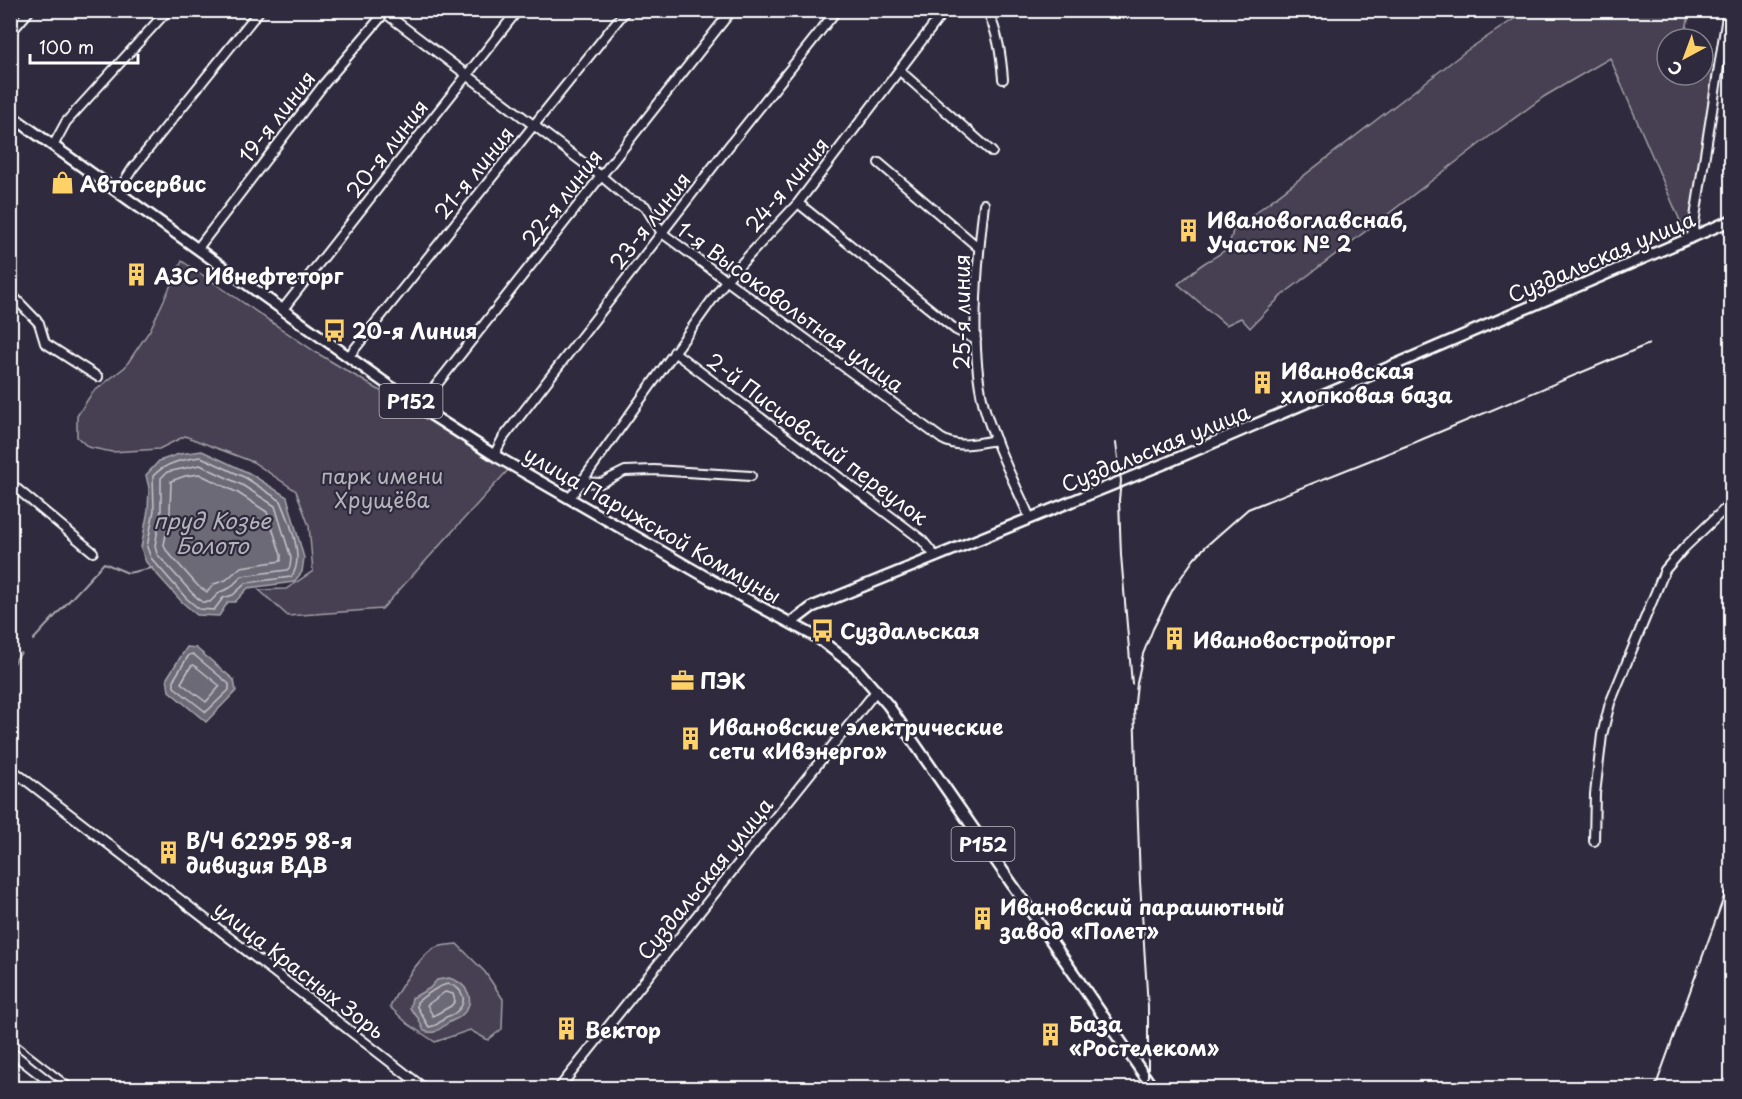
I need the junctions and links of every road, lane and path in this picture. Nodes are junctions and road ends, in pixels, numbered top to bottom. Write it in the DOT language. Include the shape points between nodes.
graph roads {
  1 [pos="30,10"];
  2 [pos="168,10"];
  3 [pos="260,10"];
  4 [pos="518,10"];
  5 [pos="626,10"];
  6 [pos="732,10"];
  7 [pos="837,10"];
  8 [pos="945,10"];
  9 [pos="987,10"];
  10 [pos="1728,10"];
  11 [pos="384,11"];
  12 [pos="12,31"];
  13 [pos="900,71"];
  14 [pos="467,74"];
  15 [pos="1003,79"];
  16 [pos="10,115"];
  17 [pos="534,125"];
  18 [pos="53,146"];
  19 [pos="992,152"];
  20 [pos="879,163"];
  21 [pos="601,176"];
  22 [pos="118,191"];
  23 [pos="798,203"];
  24 [pos="984,204"];
  25 [pos="1731,220"];
  26 [pos="662,233"];
  27 [pos="1692,236"];
  28 [pos="198,248"];
  29 [pos="979,248"];
  30 [pos="727,279"];
  31 [pos="10,293"];
  32 [pos="283,309"];
  33 [pos="976,340"];
  34 [pos="674,352"];
  35 [pos="349,356"];
  36 [pos="98,377"];
  37 [pos="419,407"];
  38 [pos="996,440"];
  39 [pos="494,455"];
  40 [pos="751,476"];
  41 [pos="581,482"];
  42 [pos="10,483"];
  43 [pos="570,498"];
  44 [pos="1731,502"];
  45 [pos="1030,518"];
  46 [pos="93,552"];
  47 [pos="936,557"];
  48 [pos="790,622"];
  49 [pos="877,690"];
  50 [pos="10,768"];
  51 [pos="1594,841"];
  52 [pos="10,1051"];
  53 [pos="57,1089"];
  54 [pos="424,1089"];
  55 [pos="559,1089"];
  56 [pos="1153,1089"];
  1 -- 12 [label="street"];
  2 -- 18 [label="street" via="66,122"];
  3 -- 22 [label="street"];
  4 -- 14 [label="street, 20-я линия"];
  5 -- 17 [label="street, 21-я линия"];
  6 -- 21 [label="street, 22-я линия"];
  7 -- 26 [label="street, 23-я линия"];
  8 -- 13 [label="street, 24-я линия"];
  9 -- 15 [label="street" via="1001,51"];
  10 -- 27 [label="street"];
  11 -- 14 [label="street, 1-я Высоковольтная улица"];
  11 -- 28 [label="street, 19-я линия"];
  13 -- 19 [label="street"];
  13 -- 23 [label="street, 24-я линия"];
  14 -- 17 [label="street, 1-я Высоковольтная улица"];
  14 -- 32 [label="street, 20-я линия"];
  16 -- 18 [label="main road, улица Парижской Коммуны / Р152"];
  17 -- 21 [label="street, 1-я Высоковольтная улица"];
  17 -- 35 [label="street, 21-я линия"];
  18 -- 22 [label="main road, улица Парижской Коммуны / Р152"];
  20 -- 29 [label="street"];
  21 -- 26 [label="street, 1-я Высоковольтная улица" via="627,198 645,206"];
  21 -- 37 [label="street, 22-я линия"];
  22 -- 28 [label="main road, улица Парижской Коммуны / Р152"];
  23 -- 30 [label="street, 24-я линия"];
  23 -- 33 [label="street" via="956,330"];
  24 -- 29 [label="street, 25-я линия"];
  25 -- 27 [label="main road, Суздальская улица"];
  26 -- 30 [label="street, 1-я Высоковольтная улица"];
  26 -- 39 [label="street, 23-я линия" via="503,438"];
  27 -- 45 [label="main road, Суздальская улица" via="1276,417"];
  28 -- 32 [label="main road, улица Парижской Коммуны / Р152"];
  29 -- 33 [label="street, 25-я линия"];
  30 -- 34 [label="street, 24-я линия"];
  30 -- 38 [label="street, 1-я Высоковольтная улица" via="942,439 964,445"];
  31 -- 36 [label="street" via="39,323 45,343"];
  32 -- 35 [label="main road, улица Парижской Коммуны / Р152"];
  33 -- 38 [label="street, 25-я линия" via="980,387"];
  34 -- 41 [label="street, 24-я линия"];
  34 -- 47 [label="street, 2-й Писцовский переулок" via="922,540"];
  35 -- 37 [label="main road, улица Парижской Коммуны / Р152"];
  37 -- 39 [label="main road, улица Парижской Коммуны / Р152"];
  38 -- 45 [label="street, 25-я линия"];
  39 -- 43 [label="main road, улица Парижской Коммуны / Р152"];
  40 -- 41 [label="street" via="645,470 625,471 601,483"];
  41 -- 43 [label="street, 24-я линия"];
  42 -- 46 [label="street"];
  43 -- 48 [label="main road, улица Парижской Коммуны / Р152"];
  44 -- 51 [label="street" via="1665,570 1610,703 1595,794"];
  45 -- 47 [label="main road, Суздальская улица"];
  47 -- 48 [label="main road, Суздальская улица" via="812,607"];
  48 -- 49 [label="main road, улица Парижской Коммуны / Р152" via="836,650"];
  49 -- 55 [label="street, Суздальская улица"];
  49 -- 56 [label="main road, улица Парижской Коммуны / Р152"];
  50 -- 54 [label="street, улица Красных Зорь"];
  52 -- 53 [label="street"];
}
